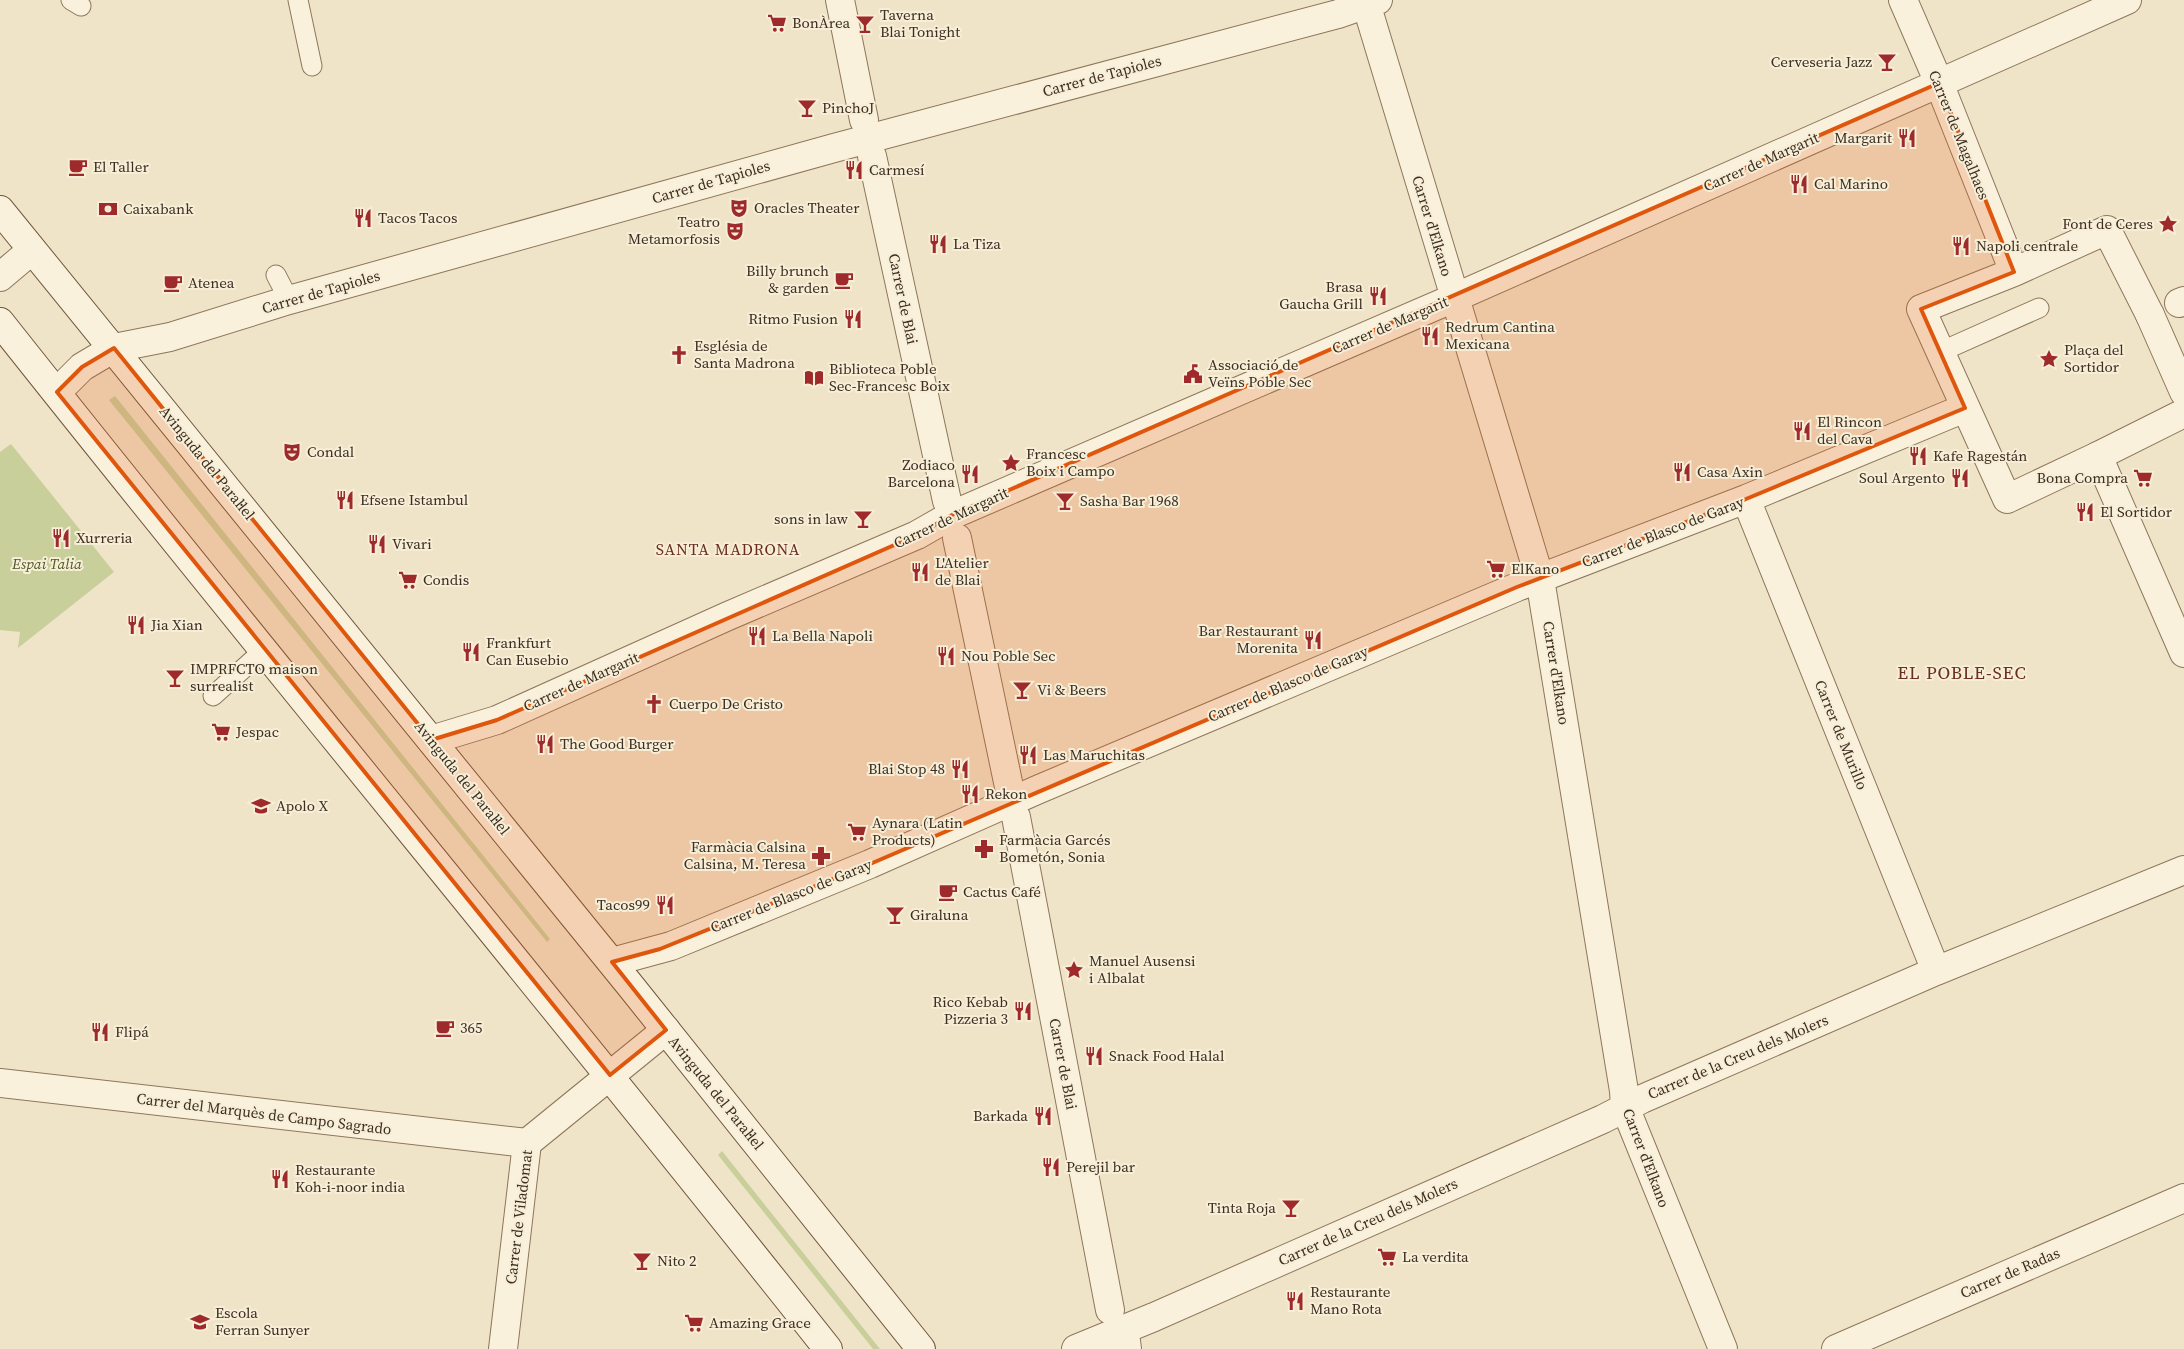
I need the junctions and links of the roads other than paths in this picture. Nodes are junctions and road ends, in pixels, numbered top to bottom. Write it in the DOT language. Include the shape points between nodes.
graph roads {
  1 [pos="298,0"];
  2 [pos="840,0"];
  3 [pos="1903,0"];
  4 [pos="2127,0"];
  5 [pos="1370,2"];
  6 [pos="312,66"];
  7 [pos="1939,83"];
  8 [pos="864,120"];
  9 [pos="872,156"];
  10 [pos="0,210"];
  11 [pos="32,250"];
  12 [pos="2014,272"];
  13 [pos="276,275"];
  14 [pos="0,277"];
  15 [pos="1454,298"];
  16 [pos="289,300"];
  17 [pos="2039,308"];
  18 [pos="0,322"];
  19 [pos="114,348"];
  20 [pos="1940,352"];
  21 [pos="57,392"];
  22 [pos="2184,392"];
  23 [pos="1965,408"];
  24 [pos="2184,413"];
  25 [pos="2098,456"];
  26 [pos="1746,499"];
  27 [pos="947,501"];
  28 [pos="957,538"];
  29 [pos="1540,579"];
  30 [pos="264,650"];
  31 [pos="2184,653"];
  32 [pos="213,696"];
  33 [pos="431,740"];
  34 [pos="1009,787"];
  35 [pos="1016,818"];
  36 [pos="2184,870"];
  37 [pos="612,962"];
  38 [pos="1936,972"];
  39 [pos="666,1030"];
  40 [pos="610,1075"];
  41 [pos="0,1083"];
  42 [pos="1625,1107"];
  43 [pos="527,1143"];
  44 [pos="2184,1198"];
  45 [pos="1110,1310"];
  46 [pos="503,1349"];
  47 [pos="828,1349"];
  48 [pos="921,1349"];
  49 [pos="1076,1349"];
  50 [pos="1722,1349"];
  51 [pos="1836,1349"];
  1 -- 6 [label="lane"];
  2 -- 8 [label="street"];
  3 -- 7 [label="street, Carrer de Magalhaes"];
  4 -- 7 [label="street, Carrer de Margarit"];
  5 -- 15 [label="street, Carrer d'Elkano"];
  5 -- 16 [label="street, Carrer de Tapioles" via="1338,14 893,132"];
  7 -- 12 [label="street, Carrer de Magalhaes"];
  7 -- 15 [label="street, Carrer de Margarit"];
  9 -- 27 [label="street, Carrer de Blai"];
  10 -- 11 [label="street, Avinguda del Paral·lel"];
  11 -- 14 [label="street"];
  11 -- 19 [label="street, Avinguda del Paral·lel"];
  12 -- 20 [label="street" via="1921,309"];
  12 -- 22 [label="street" via="2107,230"];
  13 -- 16 [label="lane"];
  15 -- 29 [label="street, Carrer d'Elkano"];
  15 -- 33 [label="street, Carrer de Margarit" via="952,515 917,535 497,720"];
  16 -- 19 [label="street, Carrer de Tapioles" via="170,337"];
  17 -- 20 [label="lane"];
  18 -- 21 [label="street"];
  19 -- 21 [label="street, Carrer de Tapioles" via="82,367"];
  19 -- 33 [label="street, Avinguda del Paral·lel"];
  20 -- 23 [label="street"];
  21 -- 30 [label="street"];
  23 -- 25 [label="street" via="2007,499"];
  23 -- 26 [label="street, Carrer de Blasco de Garay"];
  24 -- 25 [label="street"];
  25 -- 31 [label="street"];
  26 -- 29 [label="street, Carrer de Blasco de Garay"];
  26 -- 38 [label="street, Carrer de Murillo"];
  28 -- 34 [label="street"];
  29 -- 37 [label="street, Carrer de Blasco de Garay" via="852,872 670,946"];
  29 -- 42 [label="street, Carrer d'Elkano"];
  30 -- 32 [label="lane"];
  30 -- 40 [label="street"];
  33 -- 37 [label="street, Avinguda del Paral·lel"];
  35 -- 45 [label="street, Carrer de Blai"];
  36 -- 38 [label="street, Carrer de la Creu dels Molers"];
  37 -- 39 [label="street, Avinguda del Paral·lel"];
  38 -- 42 [label="street, Carrer de la Creu dels Molers"];
  39 -- 40 [label="street, Carrer de Viladomat"];
  39 -- 48 [label="street, Avinguda del Paral·lel"];
  40 -- 43 [label="street, Carrer de Viladomat"];
  40 -- 47 [label="street"];
  41 -- 43 [label="street, Carrer del Marquès de Campo Sagrado"];
  42 -- 49 [label="street, Carrer de la Creu dels Molers"];
  42 -- 50 [label="street, Carrer d'Elkano"];
  43 -- 46 [label="street, Carrer de Viladomat"];
  44 -- 51 [label="street, Carrer de Radas"];
}
